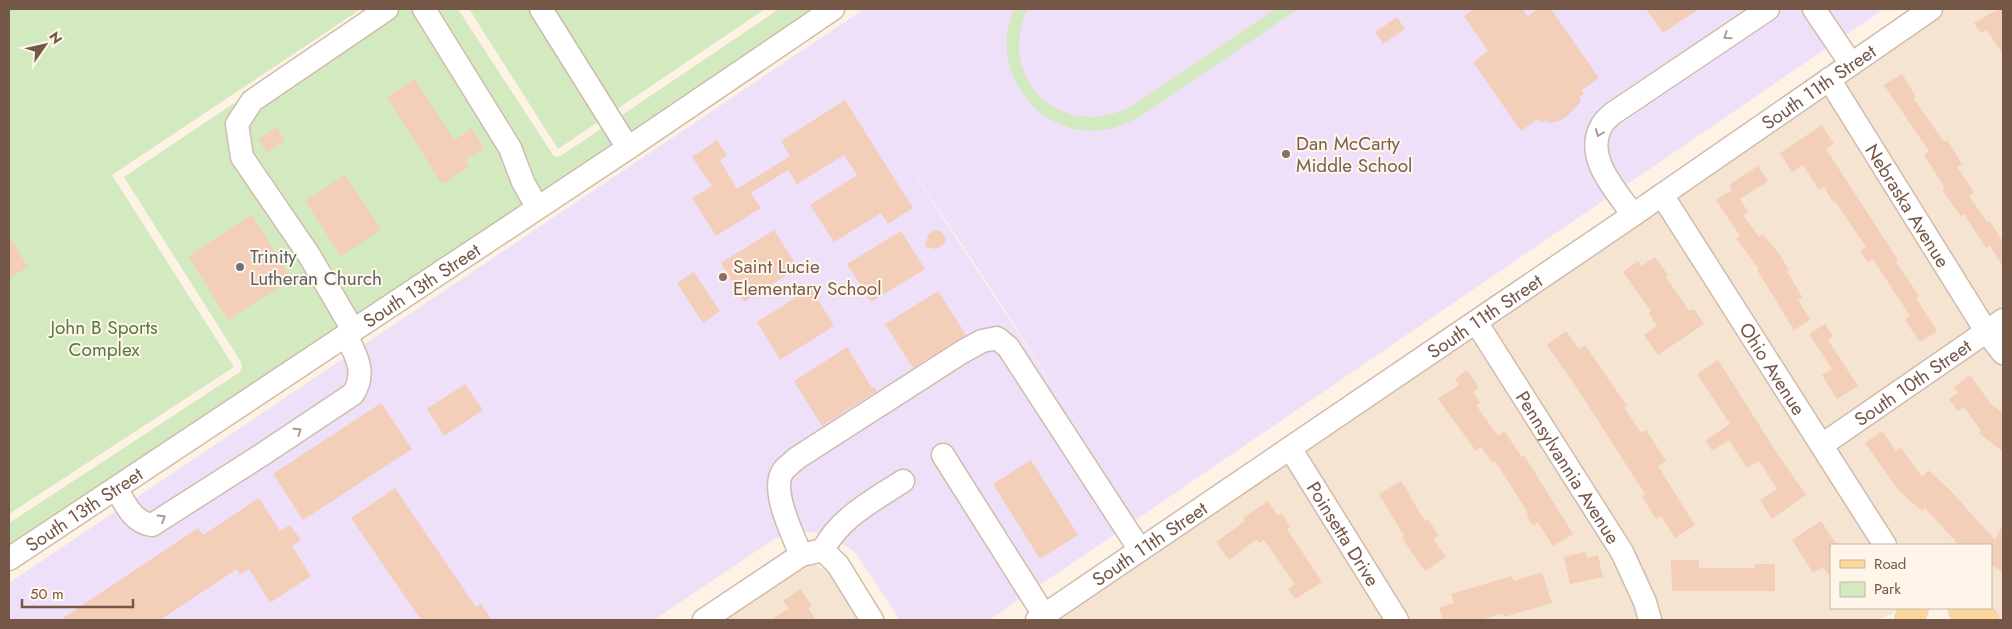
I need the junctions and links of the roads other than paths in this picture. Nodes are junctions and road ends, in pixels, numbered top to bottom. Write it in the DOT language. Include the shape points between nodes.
graph roads {
  1 [pos="387,9"];
  2 [pos="424,9"];
  3 [pos="541,9"];
  4 [pos="833,9"];
  5 [pos="1768,9"];
  6 [pos="1814,9"];
  7 [pos="1931,9"];
  8 [pos="1851,64"];
  9 [pos="1828,79"];
  10 [pos="628,148"];
  11 [pos="1662,195"];
  12 [pos="537,208"];
  13 [pos="1633,215"];
  14 [pos="1476,322"];
  15 [pos="1995,325"];
  16 [pos="349,332"];
  17 [pos="2003,354"];
  18 [pos="1822,445"];
  19 [pos="1290,448"];
  20 [pos="942,456"];
  21 [pos="903,481"];
  22 [pos="116,488"];
  23 [pos="1886,544"];
  24 [pos="1140,550"];
  25 [pos="812,552"];
  26 [pos="9,559"];
  27 [pos="1040,618"];
  28 [pos="704,620"];
  29 [pos="872,620"];
  30 [pos="1397,620"];
  31 [pos="1650,620"];
  1 -- 16 [label="street" via="252,101 237,124 242,157 309,256"];
  2 -- 12 [label="street" via="510,148"];
  3 -- 10 [label="street"];
  4 -- 10 [label="street, South 13th Street"];
  5 -- 13 [label="street, one-way" via="1612,114 1602,125 1596,141 1598,161"];
  6 -- 8 [label="street"];
  7 -- 8 [label="street, South 11th Street"];
  8 -- 9 [label="street, South 11th Street"];
  9 -- 11 [label="street, South 11th Street"];
  9 -- 15 [label="street, Nebraska Avenue"];
  10 -- 12 [label="street, South 13th Street"];
  11 -- 13 [label="street, South 11th Street"];
  11 -- 18 [label="street, Ohio Avenue"];
  12 -- 16 [label="street, South 13th Street"];
  13 -- 14 [label="street, South 11th Street"];
  14 -- 19 [label="street, South 11th Street"];
  14 -- 31 [label="street, Pennsylvannia Avenue" via="1622,552 1646,602"];
  15 -- 17 [label="street, Nebraska Avenue"];
  15 -- 18 [label="street, South 10th Street"];
  16 -- 22 [label="street, South 13th Street"];
  22 -- 16 [label="street, one-way" via="135,519 152,525 353,394 359,386 361,374"];
  18 -- 23 [label="street, Ohio Avenue"];
  19 -- 24 [label="street, South 11th Street"];
  19 -- 30 [label="street, Poinsetta Drive"];
  20 -- 27 [label="street"];
  21 -- 25 [label="street" via="841,525"];
  22 -- 26 [label="street, South 13th Street"];
  24 -- 25 [label="street" via="1008,348 997,338 982,341 962,352 798,458 782,472 778,488 787,518"];
  24 -- 27 [label="street, South 11th Street"];
  25 -- 28 [label="street"];
  25 -- 29 [label="street" via="838,565"];
}
